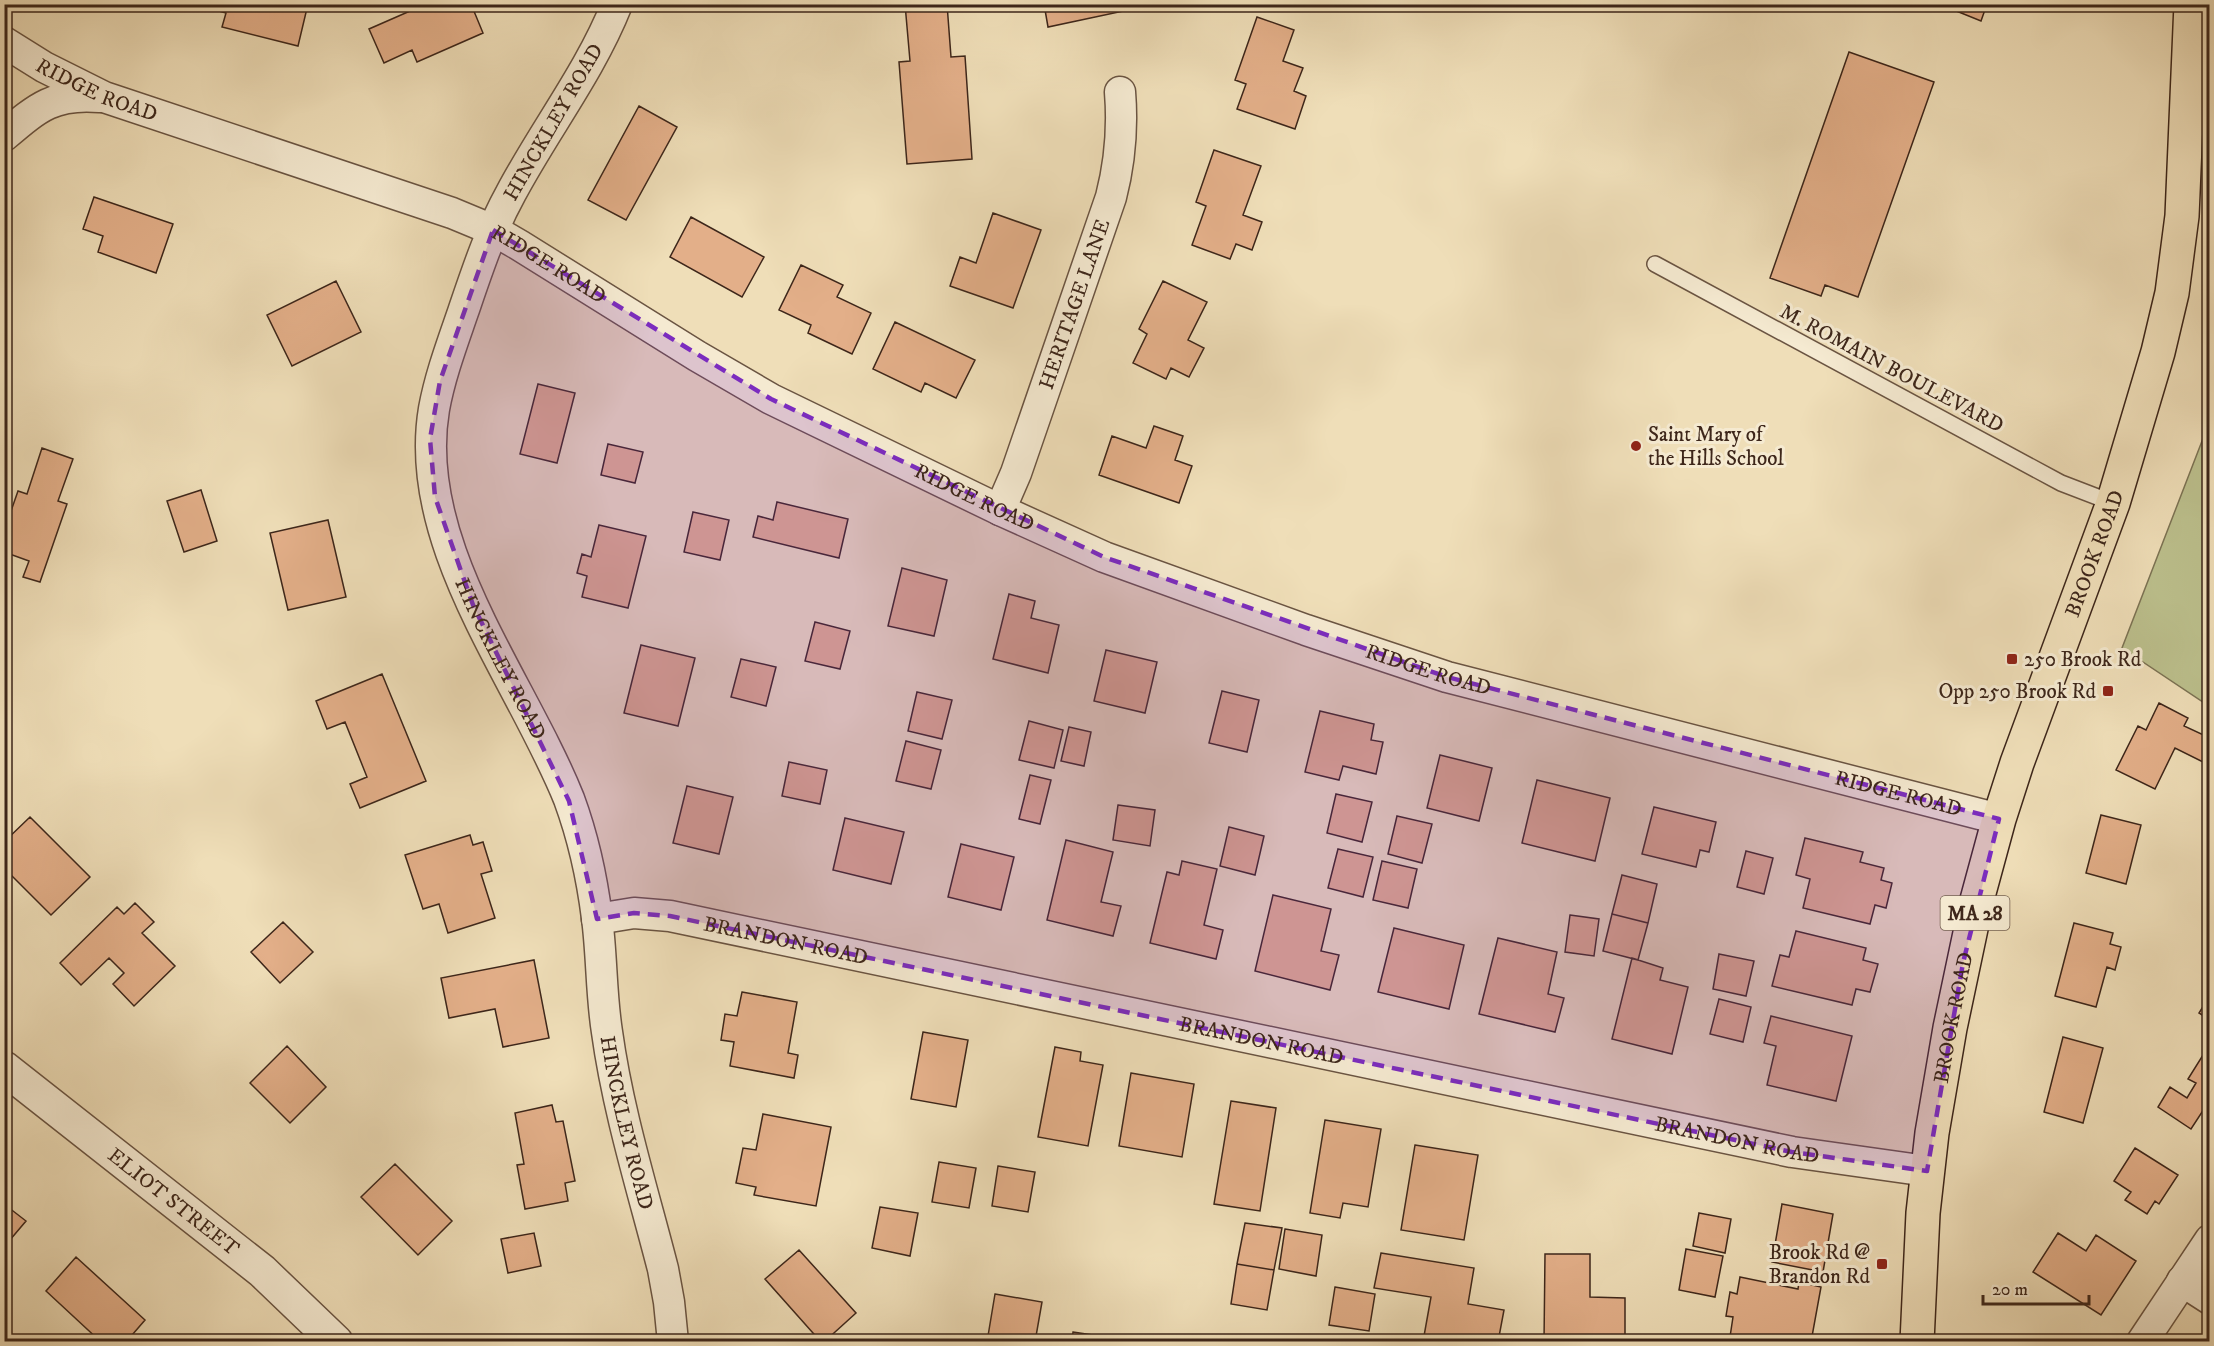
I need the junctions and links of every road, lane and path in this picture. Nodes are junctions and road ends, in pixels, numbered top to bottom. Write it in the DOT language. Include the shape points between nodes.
graph roads {
  1 [pos="617,4"];
  2 [pos="2191,4"];
  3 [pos="4,42"];
  4 [pos="1120,92"];
  5 [pos="104,97"];
  6 [pos="4,136"];
  7 [pos="493,230"];
  8 [pos="1655,264"];
  9 [pos="2113,503"];
  10 [pos="1000,510"];
  11 [pos="1999,819"];
  12 [pos="597,919"];
  13 [pos="4,1068"];
  14 [pos="1927,1171"];
  15 [pos="2210,1240"];
  16 [pos="2182,1281"];
  17 [pos="2210,1299"];
  18 [pos="336,1341"];
  19 [pos="674,1341"];
  20 [pos="1917,1341"];
  21 [pos="2142,1341"];
  1 -- 7 [label="street, HINCKLEY ROAD" via="587,68 512,190"];
  2 -- 9 [label="main road, BROOK ROAD / MA 28" via="2183,205 2172,293"];
  3 -- 5 [label="street, RIDGE ROAD"];
  4 -- 10 [label="street, HERITAGE LANE" via="1122,139 1111,197"];
  5 -- 6 [label="street" via="79,95 58,99 39,107"];
  5 -- 7 [label="street, RIDGE ROAD" via="453,213"];
  7 -- 10 [label="street, RIDGE ROAD" via="771,399"];
  7 -- 12 [label="street, HINCKLEY ROAD" via="440,381 430,439 435,497 473,605 569,801 582,842"];
  8 -- 9 [label="lane, M. ROMAIN BOULEVARD" via="2061,483"];
  9 -- 11 [label="main road, BROOK ROAD / MA 28"];
  10 -- 11 [label="street, RIDGE ROAD" via="1104,557 1399,662"];
  11 -- 14 [label="main road, BROOK ROAD / MA 28" via="1961,974"];
  12 -- 14 [label="street, BRANDON ROAD" via="634,913 670,916 1792,1152"];
  12 -- 19 [label="street, HINCKLEY ROAD" via="608,1042 663,1269"];
  13 -- 18 [label="street, ELIOT STREET" via="262,1272"];
  14 -- 20 [label="main road, BROOK ROAD / MA 28"];
  15 -- 16 [label="street"];
  16 -- 17 [label="street"];
  16 -- 21 [label="street"];
}
